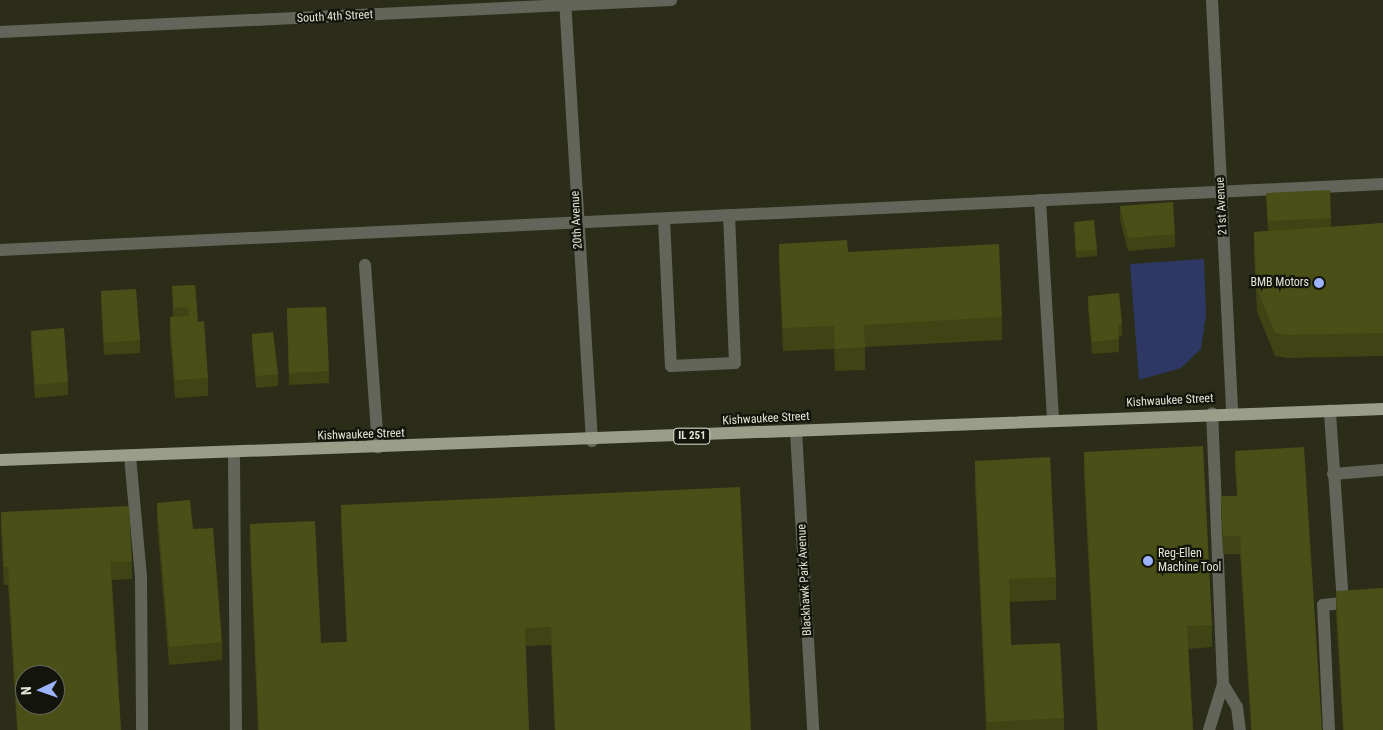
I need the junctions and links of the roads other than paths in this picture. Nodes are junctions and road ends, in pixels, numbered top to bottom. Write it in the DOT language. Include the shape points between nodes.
graph roads {
  1 [pos="670,0"];
  2 [pos="1212,0"];
  3 [pos="565,3"];
  4 [pos="0,32"];
  5 [pos="1383,184"];
  6 [pos="1221,192"];
  7 [pos="1040,200"];
  8 [pos="730,215"];
  9 [pos="664,219"];
  10 [pos="577,222"];
  11 [pos="0,250"];
  12 [pos="365,264"];
  13 [pos="1383,409"];
  14 [pos="1330,410"];
  15 [pos="1232,412"];
  16 [pos="1212,413"];
  17 [pos="1053,420"];
  18 [pos="796,431"];
  19 [pos="592,441"];
  20 [pos="378,448"];
  21 [pos="234,453"];
  22 [pos="130,456"];
  23 [pos="0,460"];
  24 [pos="1383,470"];
  25 [pos="1333,474"];
  26 [pos="1223,684"];
  27 [pos="142,730"];
  28 [pos="236,730"];
  29 [pos="813,730"];
  30 [pos="1209,730"];
  31 [pos="1240,730"];
  32 [pos="1329,730"];
  1 -- 3 [label="street, South 4th Street"];
  2 -- 6 [label="street, 21st Avenue"];
  3 -- 4 [label="street, South 4th Street"];
  3 -- 10 [label="street, 20th Avenue"];
  5 -- 6 [label="street"];
  6 -- 7 [label="street"];
  6 -- 15 [label="street, 21st Avenue"];
  7 -- 8 [label="street"];
  7 -- 17 [label="street"];
  8 -- 9 [label="street"];
  8 -- 9 [label="street" via="735,363 671,366"];
  9 -- 10 [label="street"];
  10 -- 11 [label="street"];
  10 -- 19 [label="street, 20th Avenue"];
  12 -- 20 [label="street"];
  13 -- 14 [label="main road, Kishwaukee Street / IL 251"];
  14 -- 15 [label="main road, Kishwaukee Street / IL 251"];
  14 -- 25 [label="street"];
  15 -- 16 [label="main road, Kishwaukee Street / IL 251"];
  16 -- 17 [label="main road, Kishwaukee Street / IL 251"];
  16 -- 26 [label="street"];
  17 -- 18 [label="main road, Kishwaukee Street / IL 251"];
  18 -- 19 [label="main road, Kishwaukee Street / IL 251"];
  18 -- 29 [label="street, Blackhawk Park Avenue"];
  19 -- 20 [label="main road, Kishwaukee Street / IL 251"];
  20 -- 21 [label="main road, Kishwaukee Street / IL 251"];
  21 -- 22 [label="main road, Kishwaukee Street / IL 251"];
  21 -- 28 [label="street"];
  22 -- 23 [label="main road, Kishwaukee Street / IL 251"];
  22 -- 27 [label="street" via="141,577"];
  24 -- 25 [label="street"];
  25 -- 32 [label="street" via="1344,604 1323,605"];
  26 -- 30 [label="street"];
  26 -- 31 [label="street" via="1237,707"];
}
